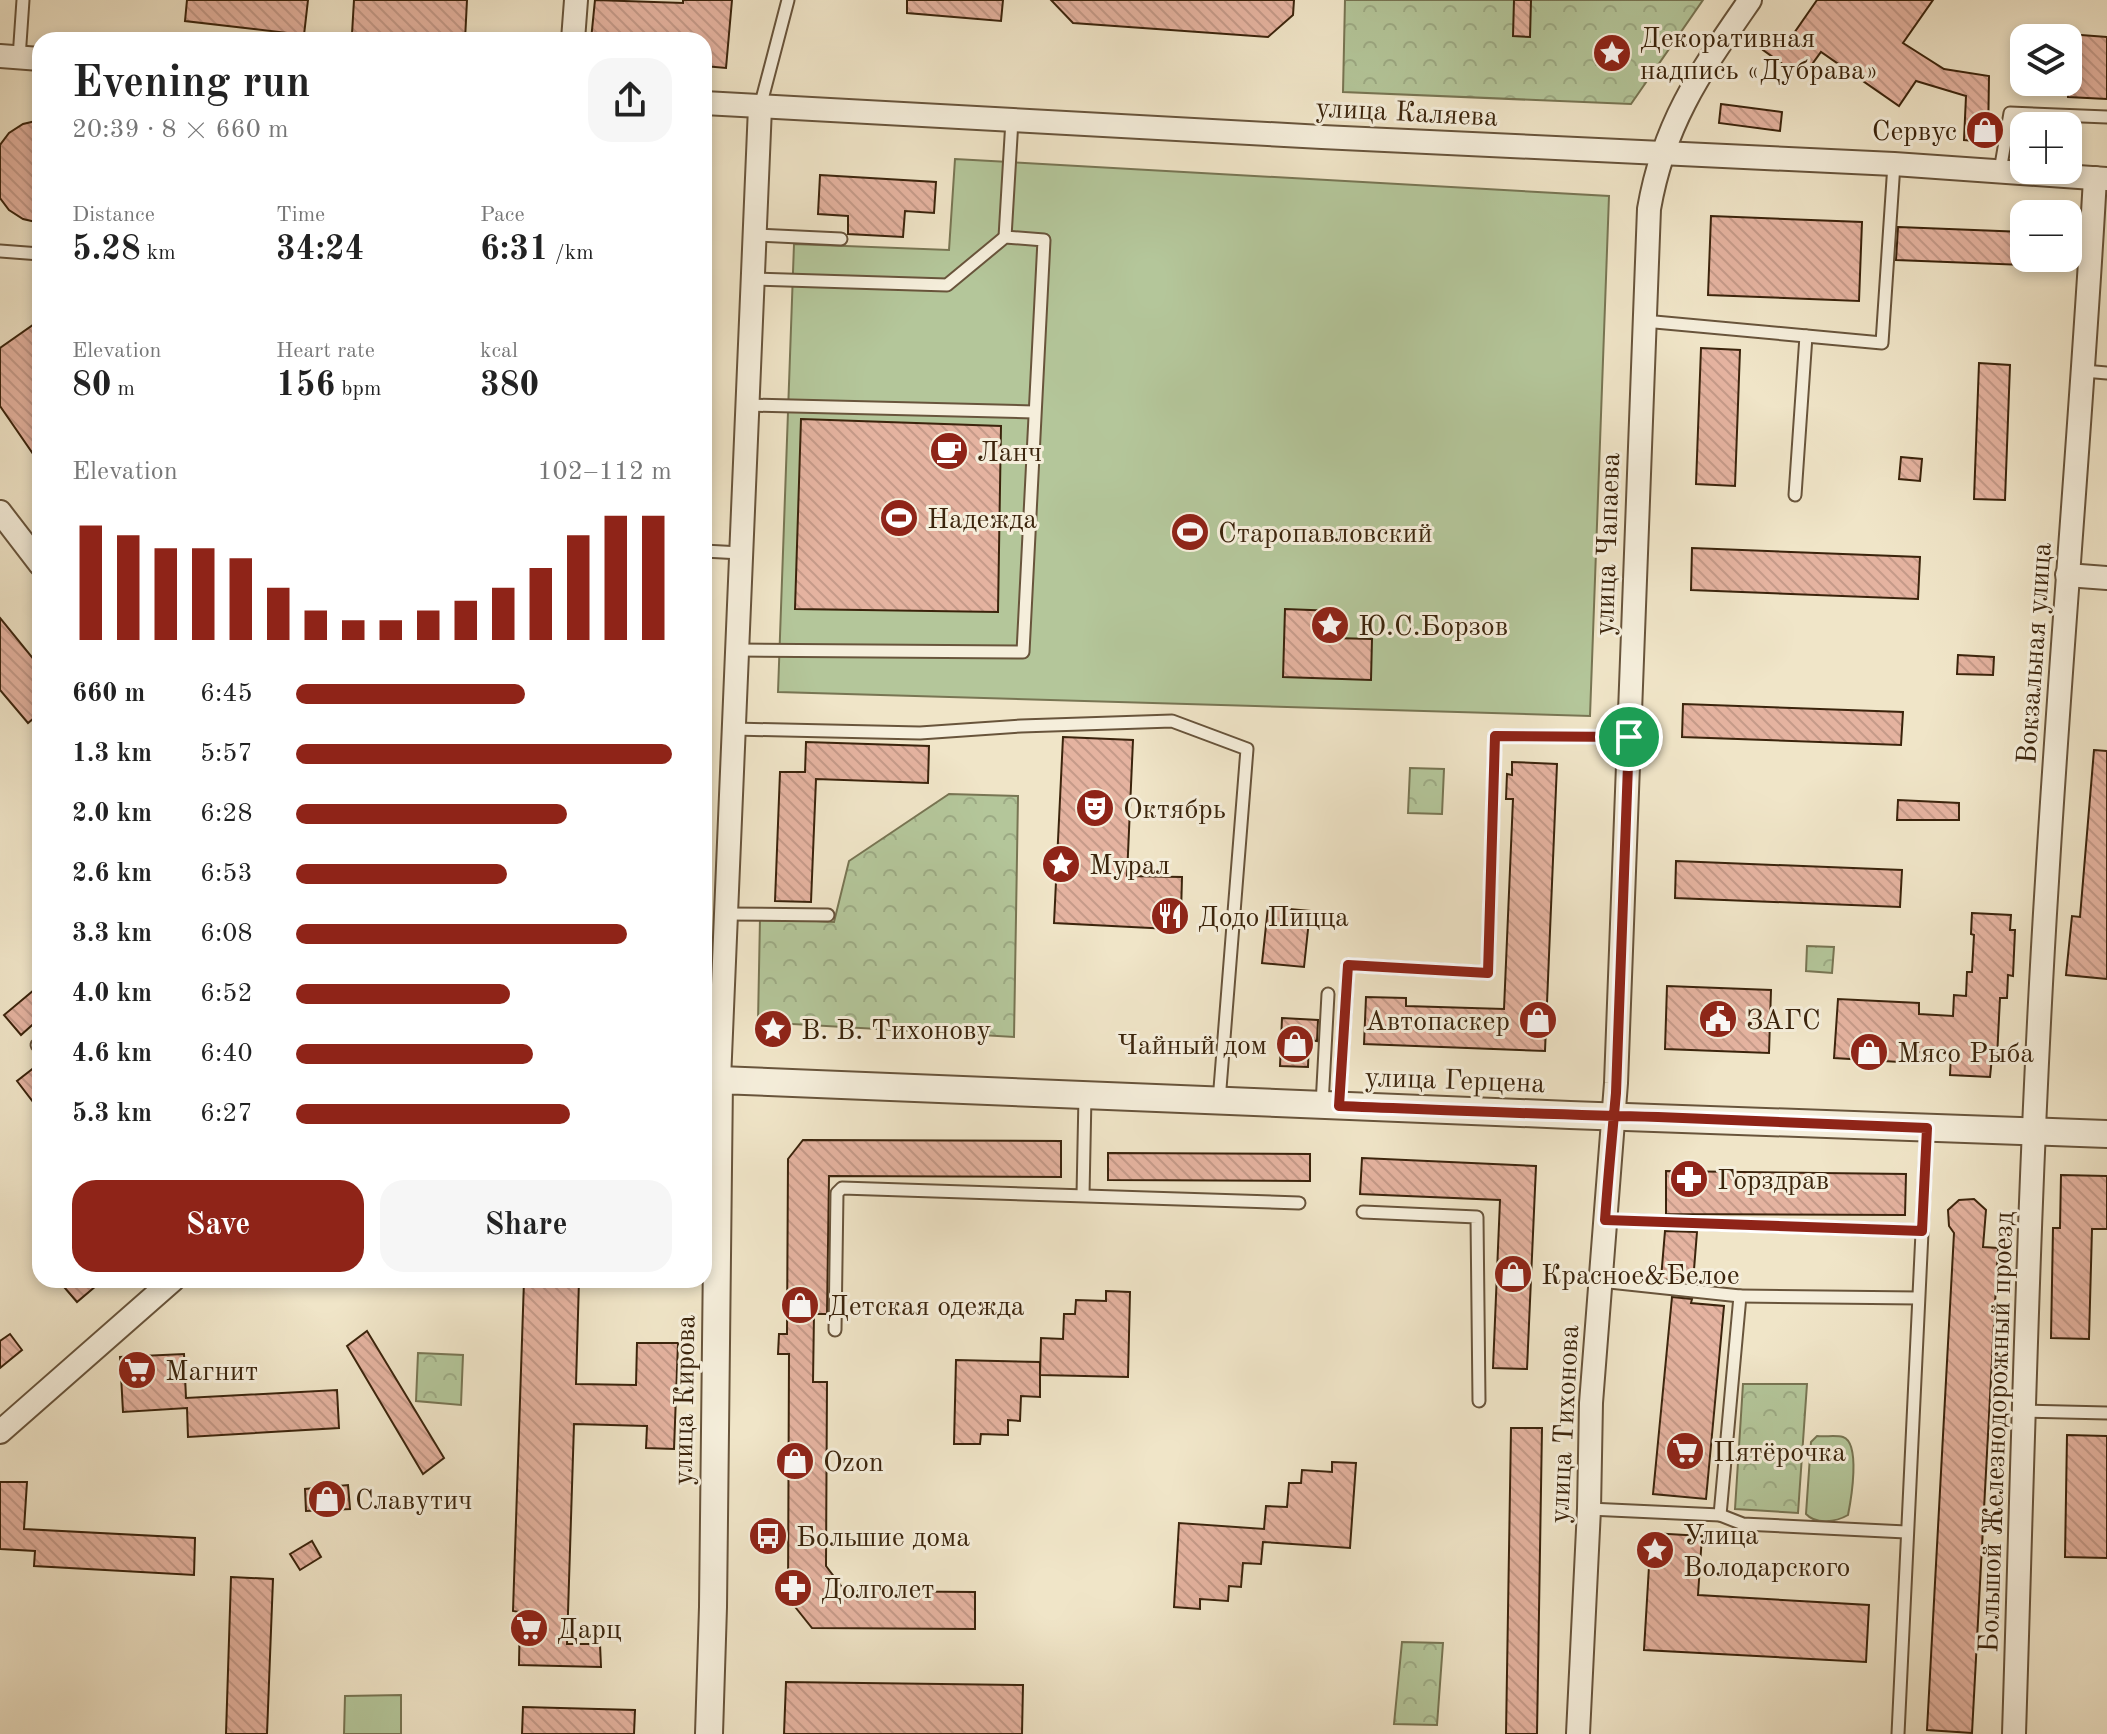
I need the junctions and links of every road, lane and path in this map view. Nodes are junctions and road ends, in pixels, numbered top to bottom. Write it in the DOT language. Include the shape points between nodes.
graph roads {
  1 [pos="23,0"];
  2 [pos="576,0"];
  3 [pos="788,0"];
  4 [pos="1750,0"];
  5 [pos="574,32"];
  6 [pos="20,58"];
  7 [pos="712,104"];
  8 [pos="760,107"];
  9 [pos="2107,117"];
  10 [pos="1012,120"];
  11 [pos="1662,153"];
  12 [pos="1894,164"];
  13 [pos="2000,171"];
  14 [pos="2101,178"];
  15 [pos="755,235"];
  16 [pos="1005,237"];
  17 [pos="841,239"];
  18 [pos="0,251"];
  19 [pos="32,253"];
  20 [pos="753,279"];
  21 [pos="1644,321"];
  22 [pos="1806,336"];
  23 [pos="2096,372"];
  24 [pos="748,405"];
  25 [pos="1034,412"];
  26 [pos="1795,495"];
  27 [pos="0,512"];
  28 [pos="712,551"];
  29 [pos="741,553"];
  30 [pos="32,554"];
  31 [pos="2067,575"];
  32 [pos="2107,578"];
  33 [pos="737,650"];
  34 [pos="734,729"];
  35 [pos="1629,737"];
  36 [pos="726,914"];
  37 [pos="828,915"];
  38 [pos="1328,994"];
  39 [pos="712,1069"];
  40 [pos="712,1080"];
  41 [pos="1085,1096"];
  42 [pos="1219,1101"];
  43 [pos="1330,1106"];
  44 [pos="1614,1117"];
  45 [pos="1927,1128"];
  46 [pos="2035,1132"];
  47 [pos="2107,1134"];
  48 [pos="1083,1195"];
  49 [pos="1299,1203"];
  50 [pos="1363,1212"];
  51 [pos="1605,1220"];
  52 [pos="1922,1231"];
  53 [pos="1600,1281"];
  54 [pos="164,1288"];
  55 [pos="712,1288"];
  56 [pos="1740,1296"];
  57 [pos="1918,1298"];
  58 [pos="835,1330"];
  59 [pos="1479,1401"];
  60 [pos="2025,1411"];
  61 [pos="2107,1413"];
  62 [pos="0,1432"];
  63 [pos="1589,1509"];
  64 [pos="1720,1515"];
  65 [pos="1906,1532"];
  66 [pos="709,1734"];
  67 [pos="1578,1734"];
  68 [pos="1898,1734"];
  69 [pos="2014,1734"];
  1 -- 6 [label="lane"];
  2 -- 5 [label="street"];
  3 -- 8 [label="lane"];
  4 -- 11 [label="street, улица Чапаева" via="1696,78"];
  7 -- 8 [label="street, улица Каляева"];
  8 -- 10 [label="street, улица Каляева"];
  8 -- 15 [label="street, улица Кирова"];
  9 -- 13 [label="lane" via="2010,113"];
  10 -- 11 [label="street, улица Каляева"];
  10 -- 16 [label="lane"];
  11 -- 12 [label="street, улица Каляева"];
  11 -- 21 [label="street, улица Чапаева" via="1649,209"];
  12 -- 13 [label="street, улица Каляева"];
  12 -- 22 [label="lane" via="1882,343"];
  13 -- 14 [label="street, улица Каляева"];
  14 -- 23 [label="street, Вокзальная улица"];
  15 -- 17 [label="lane"];
  15 -- 20 [label="street, улица Кирова"];
  16 -- 20 [label="lane" via="947,285"];
  16 -- 25 [label="lane" via="1044,240"];
  18 -- 19 [label="lane"];
  20 -- 24 [label="street, улица Кирова"];
  21 -- 22 [label="lane"];
  21 -- 35 [label="street, улица Чапаева"];
  22 -- 26 [label="lane"];
  23 -- 31 [label="street, Вокзальная улица"];
  24 -- 25 [label="lane"];
  24 -- 29 [label="street, улица Кирова"];
  25 -- 33 [label="lane" via="1023,652"];
  27 -- 30 [label="street"];
  28 -- 29 [label="lane"];
  29 -- 33 [label="street, улица Кирова"];
  31 -- 32 [label="street"];
  31 -- 46 [label="street, Вокзальная улица"];
  33 -- 34 [label="street, улица Кирова"];
  34 -- 36 [label="street, улица Кирова"];
  34 -- 42 [label="lane" via="920,733 1172,721 1247,749"];
  35 -- 43 [label="lane" via="1495,736 1488,973 1348,965"];
  35 -- 44 [label="street, улица Чапаева"];
  36 -- 37 [label="lane"];
  36 -- 39 [label="street, улица Кирова"];
  38 -- 43 [label="lane"];
  40 -- 41 [label="street, улица Герцена"];
  41 -- 42 [label="street, улица Герцена"];
  41 -- 48 [label="lane"];
  42 -- 43 [label="street, улица Герцена"];
  43 -- 44 [label="street, улица Герцена"];
  44 -- 45 [label="street, улица Герцена"];
  44 -- 51 [label="street, улица Тихонова"];
  45 -- 46 [label="street, улица Герцена"];
  45 -- 52 [label="lane"];
  46 -- 47 [label="street, улица Герцена"];
  46 -- 60 [label="street, Большой Железнодорожный проезд"];
  48 -- 49 [label="lane"];
  48 -- 58 [label="lane" via="839,1189"];
  50 -- 59 [label="lane" via="1477,1217"];
  51 -- 52 [label="lane"];
  51 -- 53 [label="street, улица Тихонова"];
  52 -- 57 [label="lane"];
  53 -- 56 [label="lane"];
  53 -- 63 [label="street, улица Тихонова"];
  54 -- 62 [label="street"];
  55 -- 66 [label="street, улица Кирова"];
  56 -- 57 [label="lane"];
  56 -- 64 [label="lane"];
  57 -- 65 [label="lane"];
  60 -- 61 [label="lane"];
  60 -- 69 [label="street, Большой Железнодорожный проезд"];
  63 -- 64 [label="lane"];
  63 -- 67 [label="street, улица Тихонова"];
  64 -- 65 [label="lane" via="1743,1524"];
  65 -- 68 [label="lane"];
}
